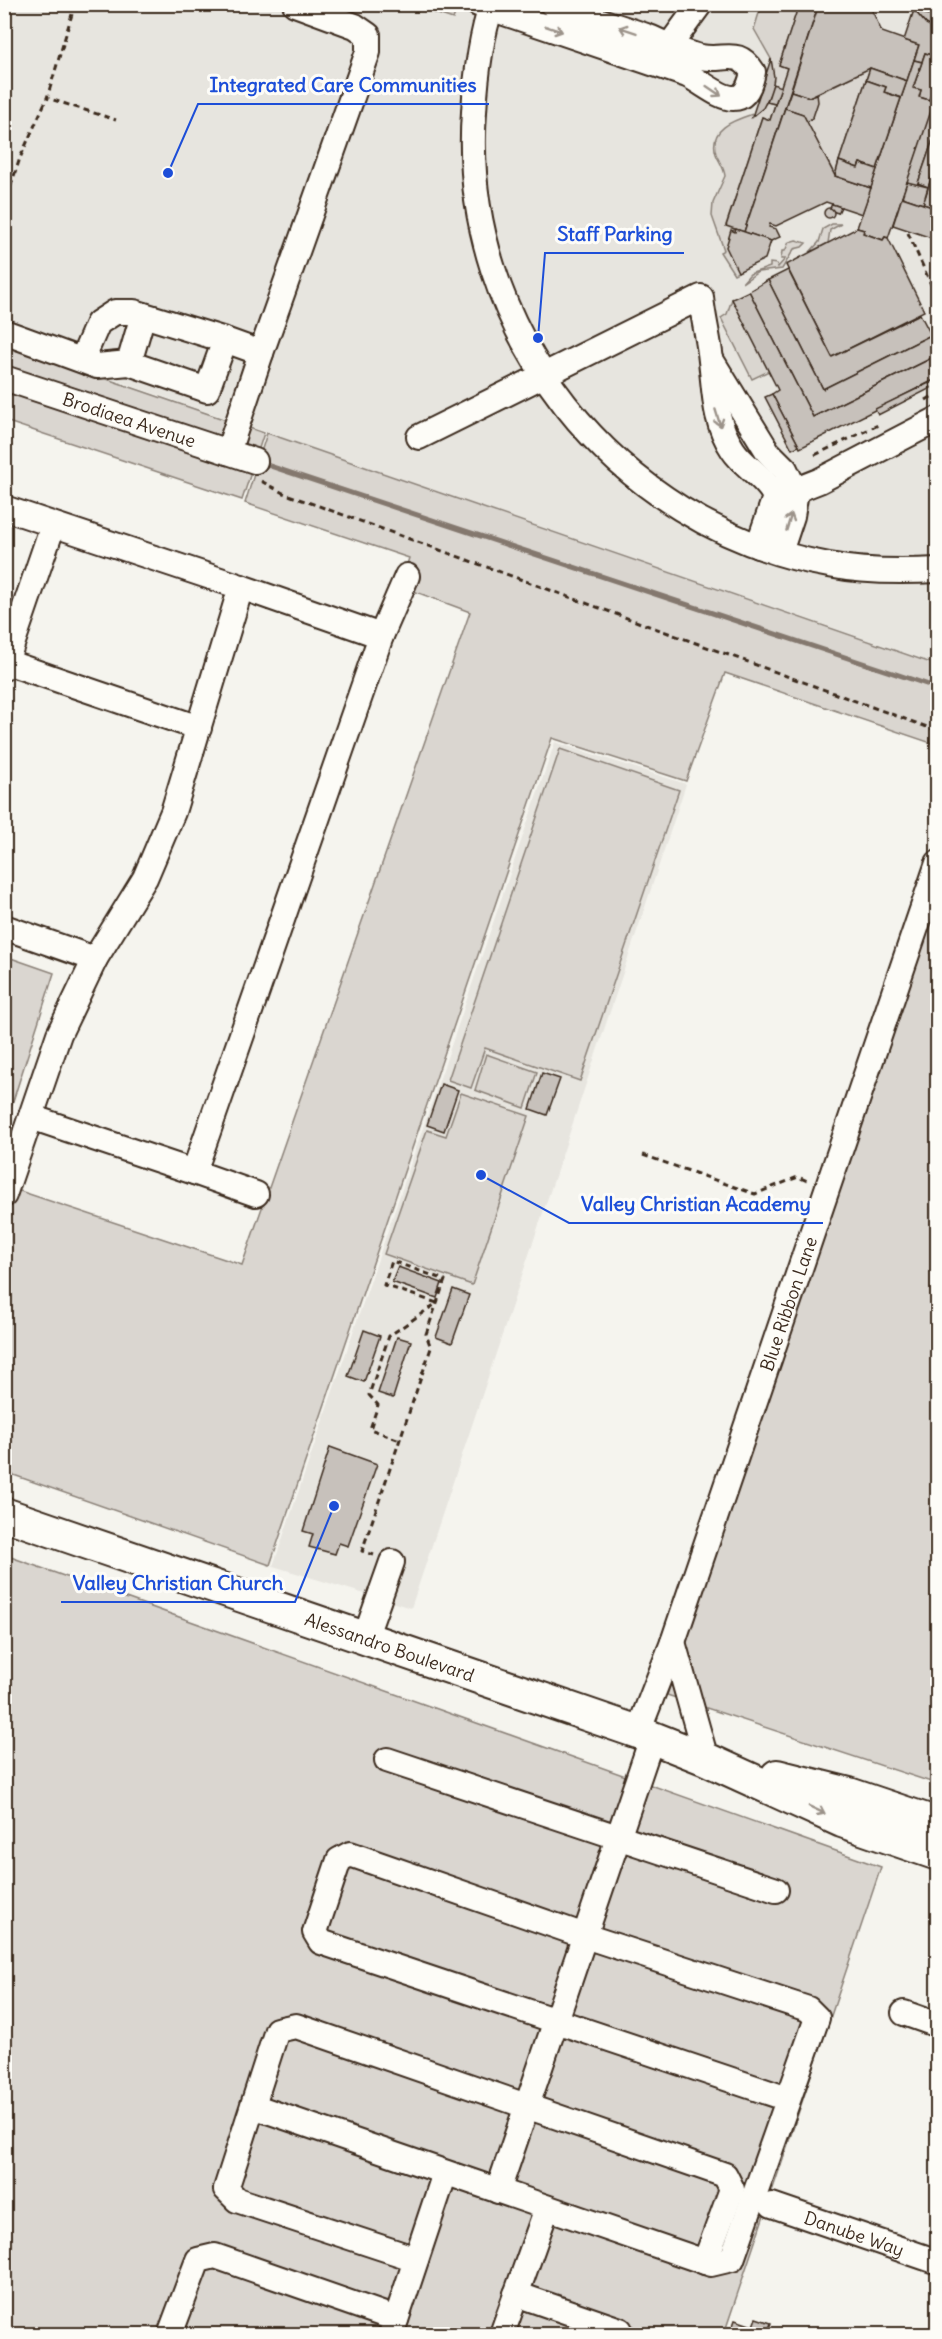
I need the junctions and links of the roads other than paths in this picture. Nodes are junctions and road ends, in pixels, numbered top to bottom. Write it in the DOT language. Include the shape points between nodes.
graph roads {
  1 [pos="295,4"];
  2 [pos="552,4"];
  3 [pos="700,4"];
  4 [pos="487,6"];
  5 [pos="666,56"];
  6 [pos="143,315"];
  7 [pos="4,332"];
  8 [pos="225,340"];
  9 [pos="261,353"];
  10 [pos="82,360"];
  11 [pos="129,363"];
  12 [pos="544,375"];
  13 [pos="4,378"];
  14 [pos="928,412"];
  15 [pos="419,437"];
  16 [pos="228,452"];
  17 [pos="254,469"];
  18 [pos="785,494"];
  19 [pos="4,508"];
  20 [pos="53,525"];
  21 [pos="769,549"];
  22 [pos="938,570"];
  23 [pos="407,576"];
  24 [pos="242,587"];
  25 [pos="381,636"];
  26 [pos="5,665"];
  27 [pos="199,728"];
  28 [pos="938,863"];
  29 [pos="4,927"];
  30 [pos="95,959"];
  31 [pos="31,1117"];
  32 [pos="194,1172"];
  33 [pos="256,1194"];
  34 [pos="4,1195"];
  35 [pos="4,1514"];
  36 [pos="392,1562"];
  37 [pos="365,1638"];
  38 [pos="673,1642"];
  39 [pos="645,1735"];
  40 [pos="706,1759"];
  41 [pos="387,1760"];
  42 [pos="938,1824"];
  43 [pos="618,1836"];
  44 [pos="938,1854"];
  45 [pos="776,1890"];
  46 [pos="585,1936"];
  47 [pos="904,2013"];
  48 [pos="555,2022"];
  49 [pos="938,2025"];
  50 [pos="788,2099"];
  51 [pos="253,2106"];
  52 [pos="527,2106"];
  53 [pos="445,2173"];
  54 [pos="498,2192"];
  55 [pos="772,2205"];
  56 [pos="547,2208"];
  57 [pos="416,2259"];
  58 [pos="705,2262"];
  59 [pos="938,2262"];
  60 [pos="516,2294"];
  61 [pos="394,2327"];
  62 [pos="620,2330"];
  63 [pos="175,2334"];
  64 [pos="502,2334"];
  1 -- 9 [label="street" via="355,26 368,35 368,52"];
  5 -- 2 [label="street, one-way"];
  3 -- 5 [label="street"];
  4 -- 5 [label="street, one-way"];
  4 -- 12 [label="street" via="471,142 474,184 490,265 523,341"];
  6 -- 8 [label="street"];
  6 -- 10 [label="street" via="115,312 98,323"];
  6 -- 11 [label="street"];
  7 -- 10 [label="street"];
  8 -- 9 [label="street"];
  8 -- 11 [label="street" via="207,390"];
  9 -- 16 [label="street"];
  10 -- 11 [label="street" via="97,366"];
  12 -- 15 [label="street"];
  12 -- 18 [label="street" via="701,297 711,360 768,452 785,469"];
  12 -- 21 [label="street" via="552,390 598,443 634,476 688,514"];
  13 -- 16 [label="street, Brodiaea Avenue"];
  14 -- 18 [label="street"];
  16 -- 17 [label="street, Brodiaea Avenue"];
  18 -- 21 [label="street"];
  19 -- 20 [label="street"];
  20 -- 24 [label="street"];
  20 -- 26 [label="street"];
  21 -- 22 [label="street" via="829,565 907,572"];
  23 -- 25 [label="street"];
  24 -- 25 [label="street"];
  24 -- 27 [label="street"];
  25 -- 32 [label="street"];
  26 -- 27 [label="street"];
  27 -- 30 [label="street" via="173,812 145,878"];
  28 -- 38 [label="street, Blue Ribbon Lane"];
  29 -- 30 [label="street"];
  30 -- 31 [label="street" via="60,1034"];
  31 -- 32 [label="street"];
  31 -- 34 [label="street"];
  32 -- 33 [label="street"];
  35 -- 37 [label="main road, Alessandro Boulevard"];
  36 -- 37 [label="street"];
  37 -- 39 [label="main road, Alessandro Boulevard"];
  38 -- 39 [label="street, Blue Ribbon Lane"];
  38 -- 40 [label="street"];
  39 -- 40 [label="main road, Alessandro Boulevard"];
  39 -- 43 [label="street, Blue Ribbon Lane"];
  40 -- 42 [label="main road, Alessandro Boulevard" via="849,1794"];
  40 -- 44 [label="main road, Alessandro Boulevard, one-way" via="842,1821"];
  41 -- 43 [label="street"];
  43 -- 45 [label="street"];
  43 -- 46 [label="street, Blue Ribbon Lane"];
  46 -- 48 [label="street, Blue Ribbon Lane"];
  46 -- 48 [label="street" via="350,1854 339,1860 315,1932 321,1942"];
  46 -- 50 [label="street" via="808,2008 817,2018"];
  47 -- 49 [label="street"];
  48 -- 50 [label="street"];
  48 -- 52 [label="street, Blue Ribbon Lane"];
  50 -- 58 [label="street" via="732,2259"];
  51 -- 52 [label="street" via="277,2030 296,2026"];
  51 -- 53 [label="street"];
  51 -- 57 [label="street" via="226,2190 237,2200"];
  52 -- 54 [label="street, Blue Ribbon Lane"];
  52 -- 58 [label="street" via="724,2175 732,2189"];
  53 -- 54 [label="street"];
  53 -- 57 [label="street"];
  54 -- 56 [label="street"];
  55 -- 59 [label="street, Danube Way"];
  56 -- 58 [label="street"];
  56 -- 60 [label="street"];
  57 -- 61 [label="street"];
  60 -- 62 [label="street"];
  60 -- 64 [label="street"];
  61 -- 63 [label="street" via="215,2256 198,2260 172,2330"];
}
